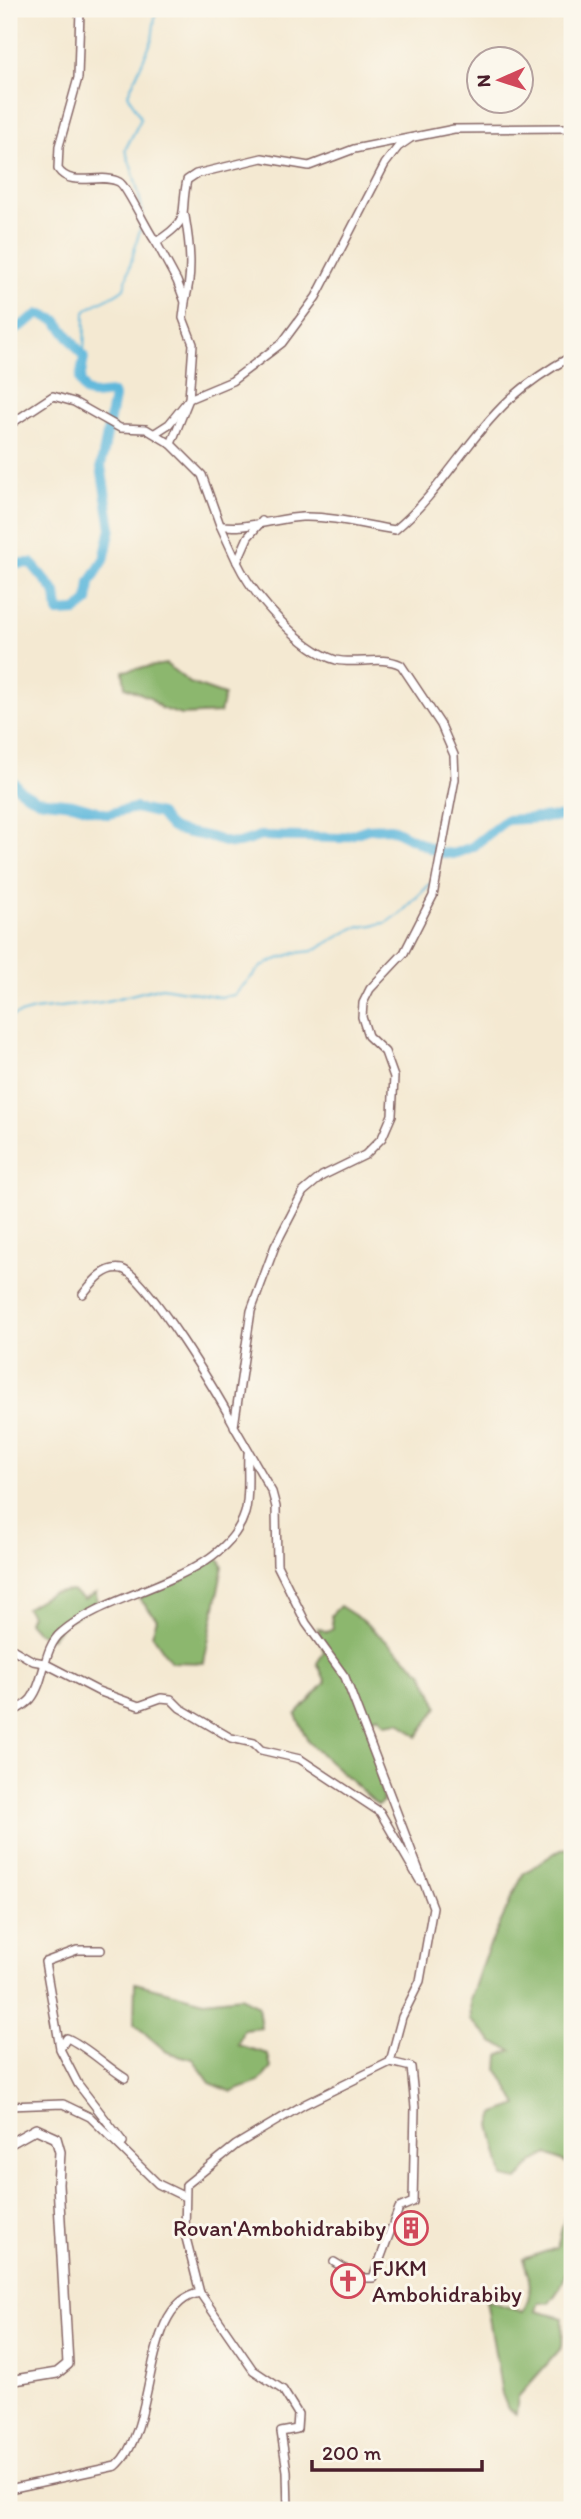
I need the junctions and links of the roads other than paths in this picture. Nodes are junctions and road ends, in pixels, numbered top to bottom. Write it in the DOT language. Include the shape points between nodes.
graph roads {
  1 [pos="79,9"];
  2 [pos="572,128"];
  3 [pos="415,136"];
  4 [pos="184,212"];
  5 [pos="156,242"];
  6 [pos="185,302"];
  7 [pos="572,356"];
  8 [pos="189,399"];
  9 [pos="9,425"];
  10 [pos="155,433"];
  11 [pos="171,444"];
  12 [pos="262,521"];
  13 [pos="220,525"];
  14 [pos="237,562"];
  15 [pos="83,1294"];
  16 [pos="234,1426"];
  17 [pos="248,1454"];
  18 [pos="9,1647"];
  19 [pos="44,1663"];
  20 [pos="9,1714"];
  21 [pos="427,1894"];
  22 [pos="101,1950"];
  23 [pos="60,2049"];
  24 [pos="390,2062"];
  25 [pos="125,2078"];
  26 [pos="9,2106"];
  27 [pos="9,2144"];
  28 [pos="124,2150"];
  29 [pos="183,2196"];
  30 [pos="334,2262"];
  31 [pos="200,2293"];
  32 [pos="9,2381"];
  33 [pos="9,2489"];
  34 [pos="288,2510"];
  1 -- 5 [label="street" via="78,78 59,146 58,169 66,177 122,184"];
  2 -- 3 [label="street" via="467,128"];
  3 -- 4 [label="street" via="354,149 309,166 262,158 196,174 187,180"];
  3 -- 8 [label="street" via="398,147 385,164 316,297 282,343 232,381"];
  4 -- 5 [label="street" via="177,229"];
  4 -- 6 [label="street" via="190,244"];
  5 -- 6 [label="street"];
  6 -- 8 [label="street" via="183,318 193,344"];
  7 -- 12 [label="street" via="509,400 421,509 395,530 324,518"];
  8 -- 10 [label="street" via="169,424"];
  8 -- 11 [label="street"];
  9 -- 10 [label="street" via="53,396 74,402 120,428"];
  10 -- 11 [label="street"];
  11 -- 13 [label="street" via="202,475"];
  12 -- 13 [label="street" via="232,529"];
  12 -- 14 [label="street" via="248,537"];
  13 -- 14 [label="street"];
  14 -- 16 [label="street" via="253,590 312,649 337,660 401,665 440,725 454,755 455,779 433,896 404,953 363,1003 368,1036 385,1052 394,1077 392,1115 382,1138 365,1155 322,1176 303,1192 275,1246 251,1311"];
  15 -- 16 [label="street" via="106,1272 120,1268 131,1274 176,1330"];
  16 -- 17 [label="street"];
  17 -- 19 [label="street" via="246,1512 224,1548 74,1623 60,1633"];
  17 -- 21 [label="street" via="276,1507 277,1565 306,1623 345,1677"];
  18 -- 19 [label="street"];
  19 -- 20 [label="street" via="30,1699"];
  19 -- 21 [label="street" via="139,1706 171,1699 213,1730 254,1743 261,1751 300,1759 326,1773 380,1812"];
  21 -- 24 [label="street" via="433,1907 420,1981 402,2017"];
  22 -- 23 [label="street" via="77,1950 45,1962"];
  23 -- 25 [label="street" via="67,2038"];
  23 -- 28 [label="street" via="78,2084"];
  24 -- 29 [label="street" via="236,2145 186,2185"];
  24 -- 30 [label="street" via="411,2067 413,2202 399,2208 373,2278 360,2278"];
  26 -- 28 [label="street" via="63,2105 90,2117"];
  27 -- 32 [label="main road" via="36,2129 56,2138 60,2152 58,2196 68,2364 57,2373"];
  28 -- 29 [label="street" via="158,2185"];
  29 -- 31 [label="street" via="185,2234"];
  31 -- 33 [label="street" via="183,2300 165,2322 148,2396 122,2460 116,2466"];
  31 -- 34 [label="street" via="253,2370 283,2390 298,2414 297,2430 281,2432"];
}
